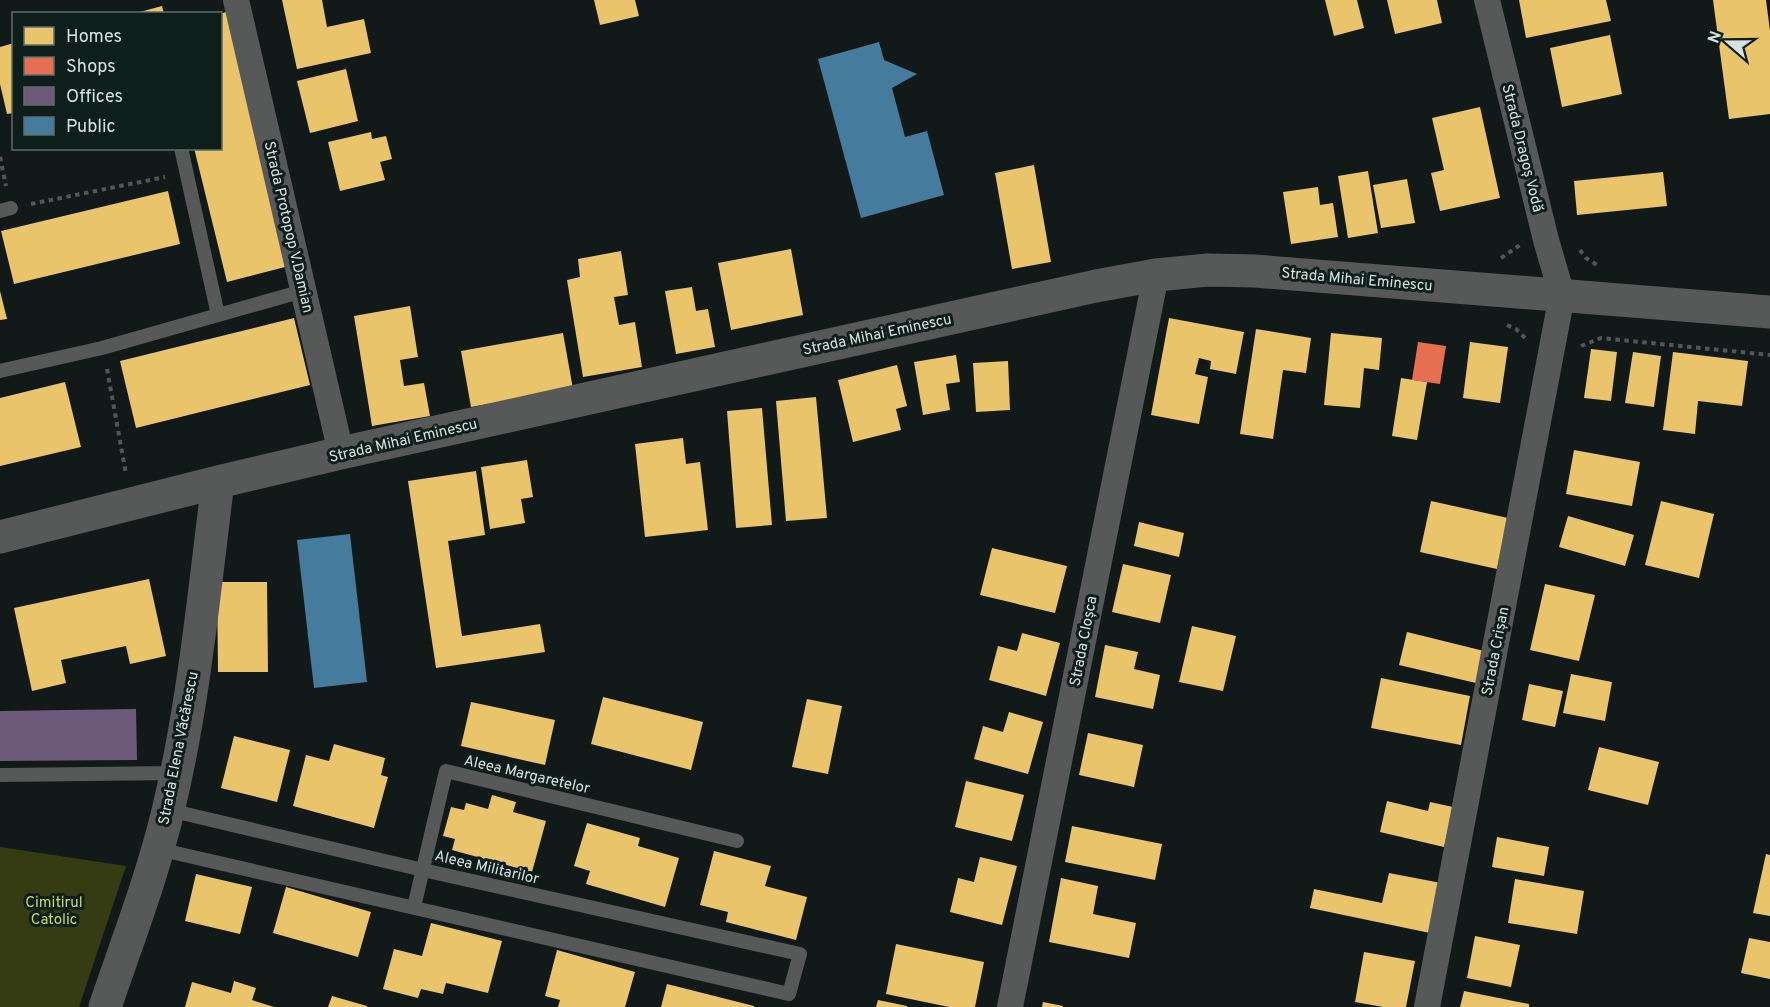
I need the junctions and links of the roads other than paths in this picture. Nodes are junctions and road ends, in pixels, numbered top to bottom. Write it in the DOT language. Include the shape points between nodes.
graph roads {
  1 [pos="236,0"];
  2 [pos="1487,0"];
  3 [pos="181,150"];
  4 [pos="1156,275"];
  5 [pos="303,291"];
  6 [pos="1562,295"];
  7 [pos="1770,312"];
  8 [pos="218,315"];
  9 [pos="0,371"];
  10 [pos="341,453"];
  11 [pos="218,482"];
  12 [pos="0,537"];
  13 [pos="176,773"];
  14 [pos="0,775"];
  15 [pos="168,810"];
  16 [pos="737,841"];
  17 [pos="158,849"];
  18 [pos="423,870"];
  19 [pos="414,908"];
  20 [pos="105,1007"];
  21 [pos="1010,1007"];
  22 [pos="1427,1007"];
  1 -- 5 [label="street, Strada Protopop V.Damian"];
  2 -- 6 [label="street, Strada Dragoș Vodă"];
  3 -- 8 [label="lane"];
  4 -- 6 [label="street, Strada Mihai Eminescu" via="1255,271"];
  4 -- 10 [label="street, Strada Mihai Eminescu"];
  4 -- 21 [label="street, Strada Cloșca"];
  5 -- 8 [label="lane"];
  5 -- 10 [label="street, Strada Protopop V.Damian"];
  6 -- 7 [label="street, Strada Mihai Eminescu"];
  6 -- 22 [label="street, Strada Crișan"];
  8 -- 9 [label="lane" via="102,348"];
  10 -- 11 [label="street, Strada Mihai Eminescu"];
  11 -- 12 [label="street, Strada Mihai Eminescu"];
  11 -- 13 [label="street, Strada Elena Văcărescu"];
  13 -- 14 [label="lane"];
  13 -- 15 [label="street, Strada Elena Văcărescu"];
  15 -- 17 [label="street, Strada Elena Văcărescu"];
  15 -- 18 [label="lane, Aleea Militarilor"];
  16 -- 18 [label="lane, Aleea Margaretelor" via="446,771"];
  17 -- 19 [label="lane"];
  17 -- 20 [label="street, Strada Elena Văcărescu"];
  18 -- 19 [label="lane, Aleea Margaretelor"];
  18 -- 19 [label="lane, Aleea Militarilor" via="800,954 789,994"];
}
